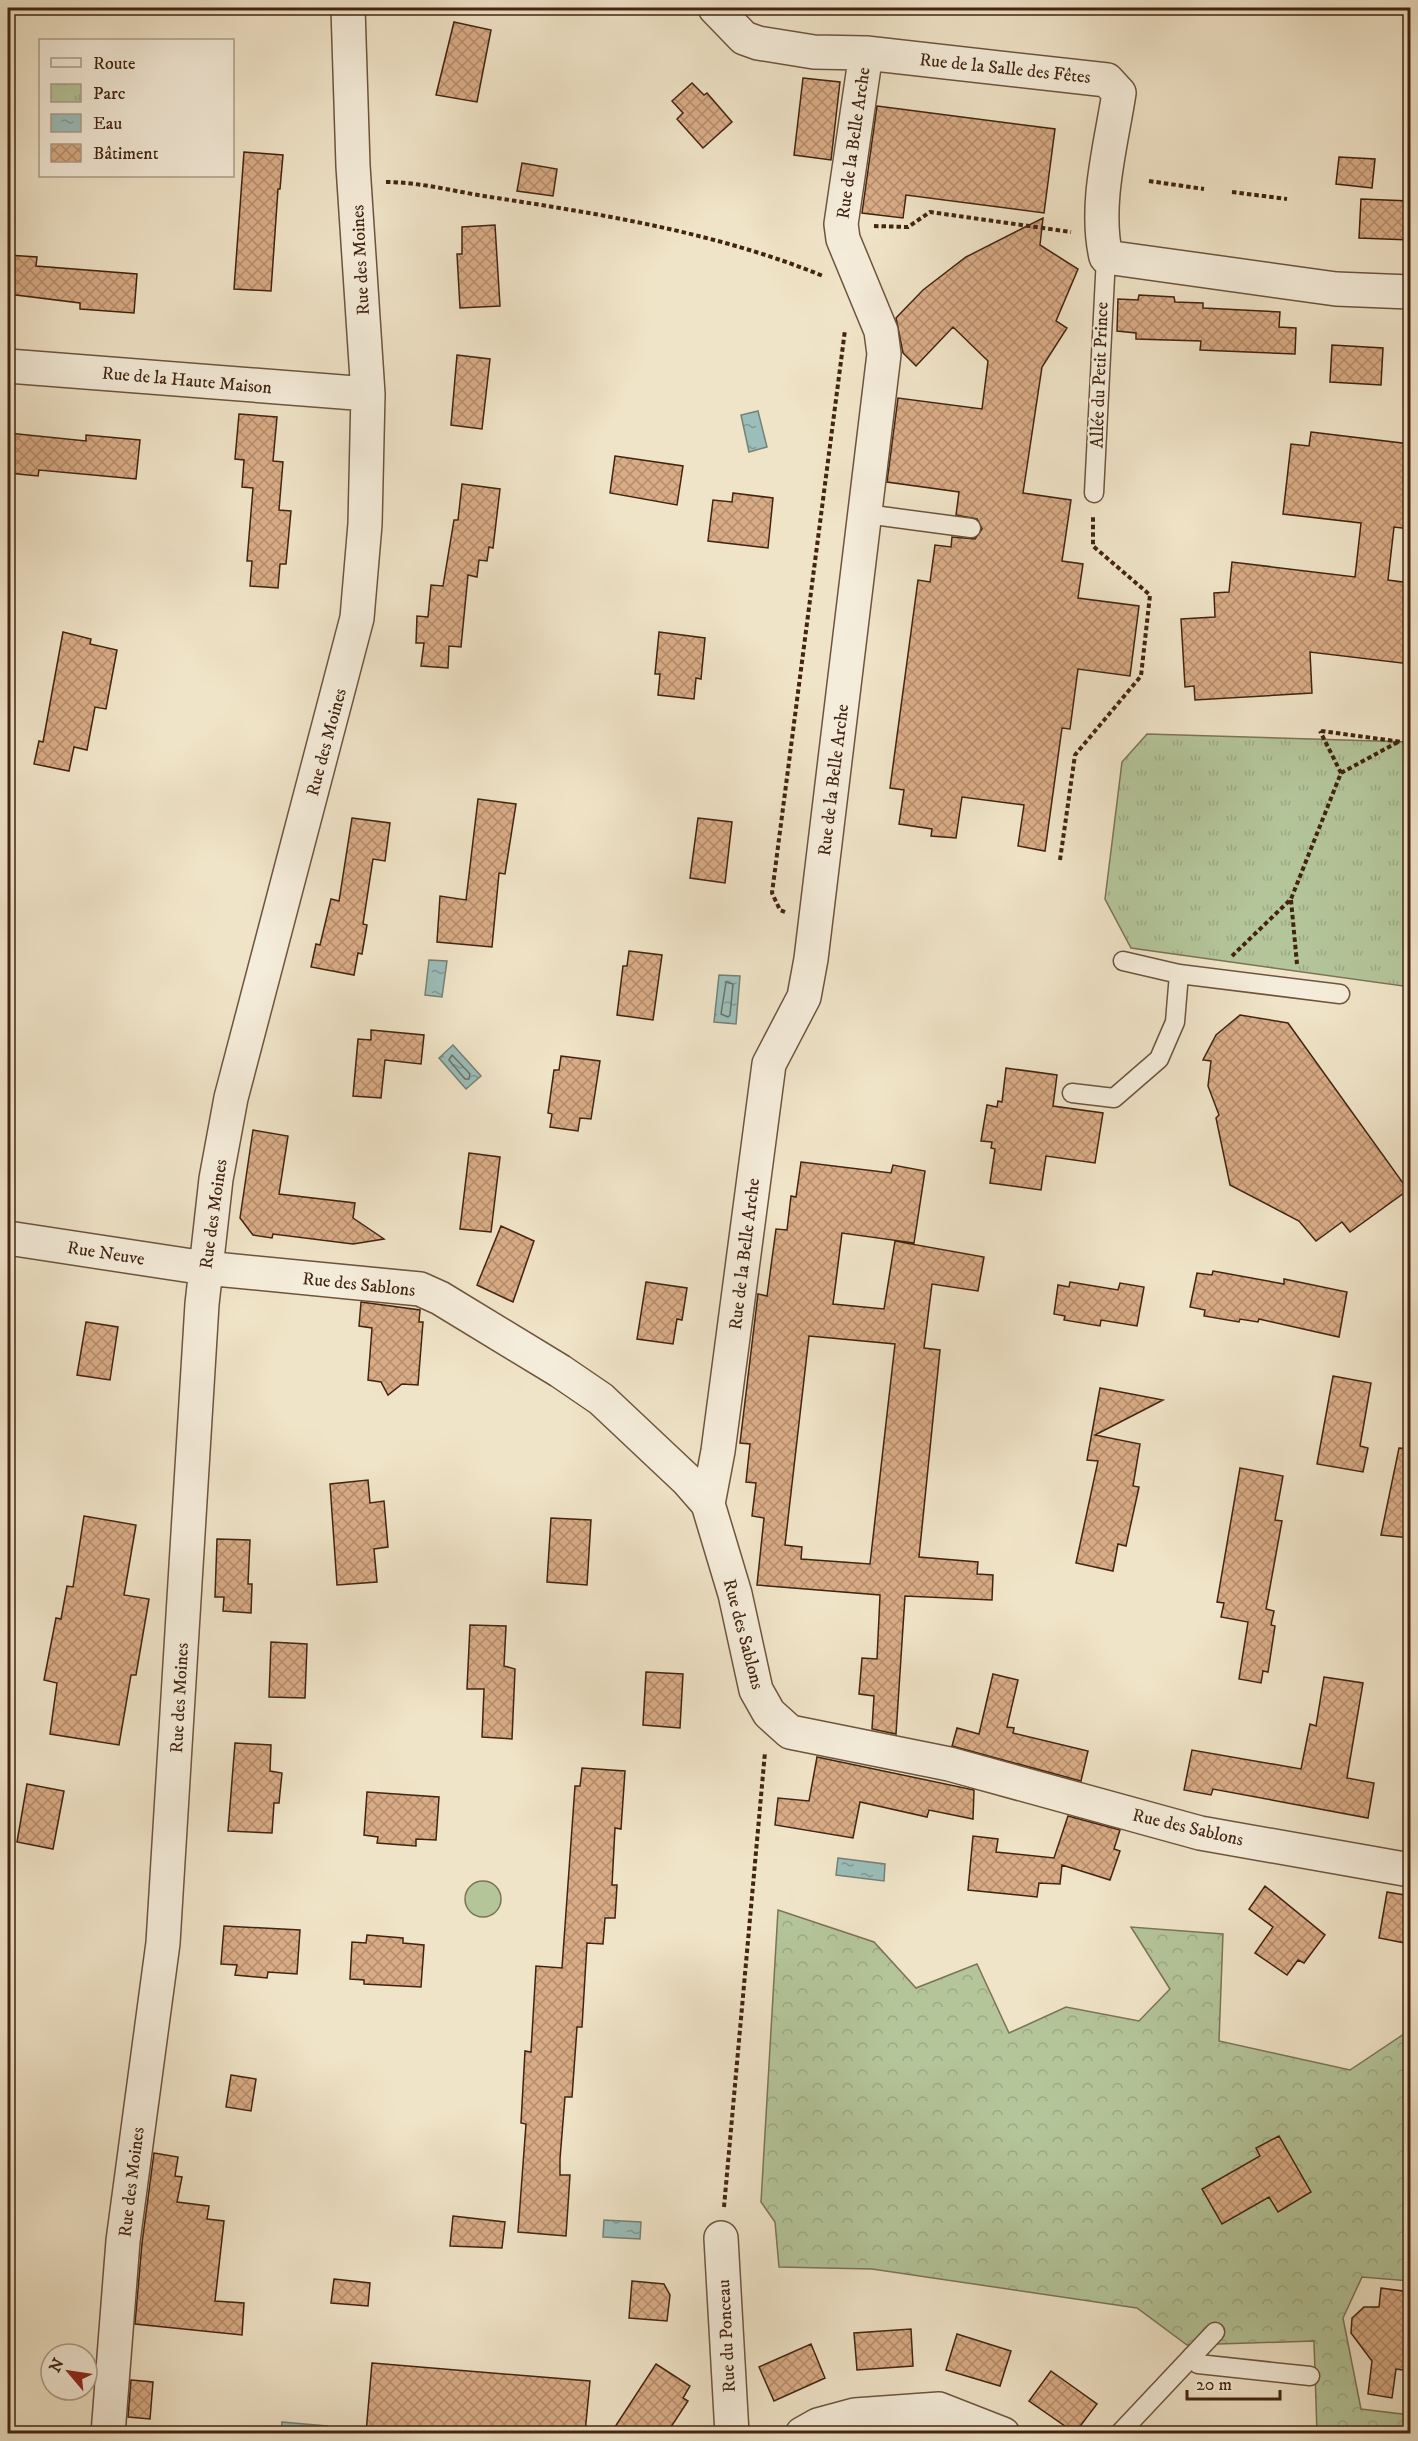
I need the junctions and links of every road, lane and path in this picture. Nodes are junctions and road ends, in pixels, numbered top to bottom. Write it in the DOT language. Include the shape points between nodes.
graph roads {
  1 [pos="348,8"];
  2 [pos="716,8"];
  3 [pos="866,53"];
  4 [pos="1149,181"];
  5 [pos="356,186"];
  6 [pos="1204,189"];
  7 [pos="1232,192"];
  8 [pos="1287,199"];
  9 [pos="841,224"];
  10 [pos="1103,246"];
  11 [pos="827,277"];
  12 [pos="1410,292"];
  13 [pos="845,328"];
  14 [pos="8,366"];
  15 [pos="368,394"];
  16 [pos="1094,493"];
  17 [pos="866,514"];
  18 [pos="971,528"];
  19 [pos="1398,742"];
  20 [pos="1410,744"];
  21 [pos="1341,773"];
  22 [pos="1060,860"];
  23 [pos="1291,899"];
  24 [pos="789,913"];
  25 [pos="1123,961"];
  26 [pos="1179,974"];
  27 [pos="1210,978"];
  28 [pos="1300,990"];
  29 [pos="1340,994"];
  30 [pos="1072,1093"];
  31 [pos="8,1238"];
  32 [pos="205,1268"];
  33 [pos="708,1504"];
  34 [pos="765,1748"];
  35 [pos="1410,1870"];
  36 [pos="721,2238"];
  37 [pos="1215,2332"];
  38 [pos="1192,2356"];
  39 [pos="1310,2376"];
  40 [pos="108,2433"];
  41 [pos="732,2433"];
  42 [pos="802,2433"];
  43 [pos="1003,2433"];
  44 [pos="1119,2433"];
  1 -- 5 [label="street, Rue des Moines"];
  2 -- 3 [label="street, Rue de la Salle des Fêtes" via="744,38 758,43 814,52"];
  3 -- 9 [label="street, Rue de la Belle Arche"];
  3 -- 10 [label="street, Rue de la Salle des Fêtes" via="1070,74 1107,80 1114,85 1119,93 1106,176"];
  4 -- 6 [label="path"];
  5 -- 11 [label="path" via="389,182 675,230"];
  5 -- 15 [label="street, Rue des Moines"];
  7 -- 8 [label="path"];
  9 -- 10 [label="path" via="908,227 930,212"];
  9 -- 17 [label="street, Rue de la Belle Arche" via="843,239 880,331 884,354"];
  10 -- 12 [label="street" via="1336,289"];
  10 -- 16 [label="lane, Allée du Petit Prince"];
  13 -- 24 [label="path" via="772,893 780,910"];
  14 -- 15 [label="street, Rue de la Haute Maison"];
  15 -- 32 [label="street, Rue des Moines" via="365,524 357,618 231,1098"];
  16 -- 22 [label="path" via="1093,546 1150,595 1141,676 1075,755"];
  17 -- 18 [label="lane"];
  17 -- 33 [label="street, Rue de la Belle Arche" via="811,959 804,997 769,1064"];
  19 -- 20 [label="path"];
  19 -- 21 [label="path"];
  19 -- 21 [label="path" via="1320,731"];
  21 -- 23 [label="path"];
  23 -- 27 [label="path"];
  23 -- 28 [label="path"];
  25 -- 26 [label="lane"];
  26 -- 27 [label="lane"];
  26 -- 30 [label="lane" via="1175,1022 1160,1059 1114,1098"];
  27 -- 28 [label="lane"];
  28 -- 29 [label="lane"];
  31 -- 32 [label="street, Rue Neuve"];
  32 -- 33 [label="street, Rue des Sablons" via="420,1290 440,1298 601,1399"];
  32 -- 40 [label="street, Rue des Moines" via="163,1943 123,2241"];
  33 -- 35 [label="street, Rue des Sablons" via="735,1594 756,1690 769,1713 790,1732 949,1764 1200,1833"];
  34 -- 36 [label="path"];
  36 -- 41 [label="street, Rue du Ponceau"];
  37 -- 38 [label="lane"];
  38 -- 39 [label="lane" via="1198,2364"];
  38 -- 44 [label="lane"];
  42 -- 43 [label="street" via="855,2415 939,2409"];
}
